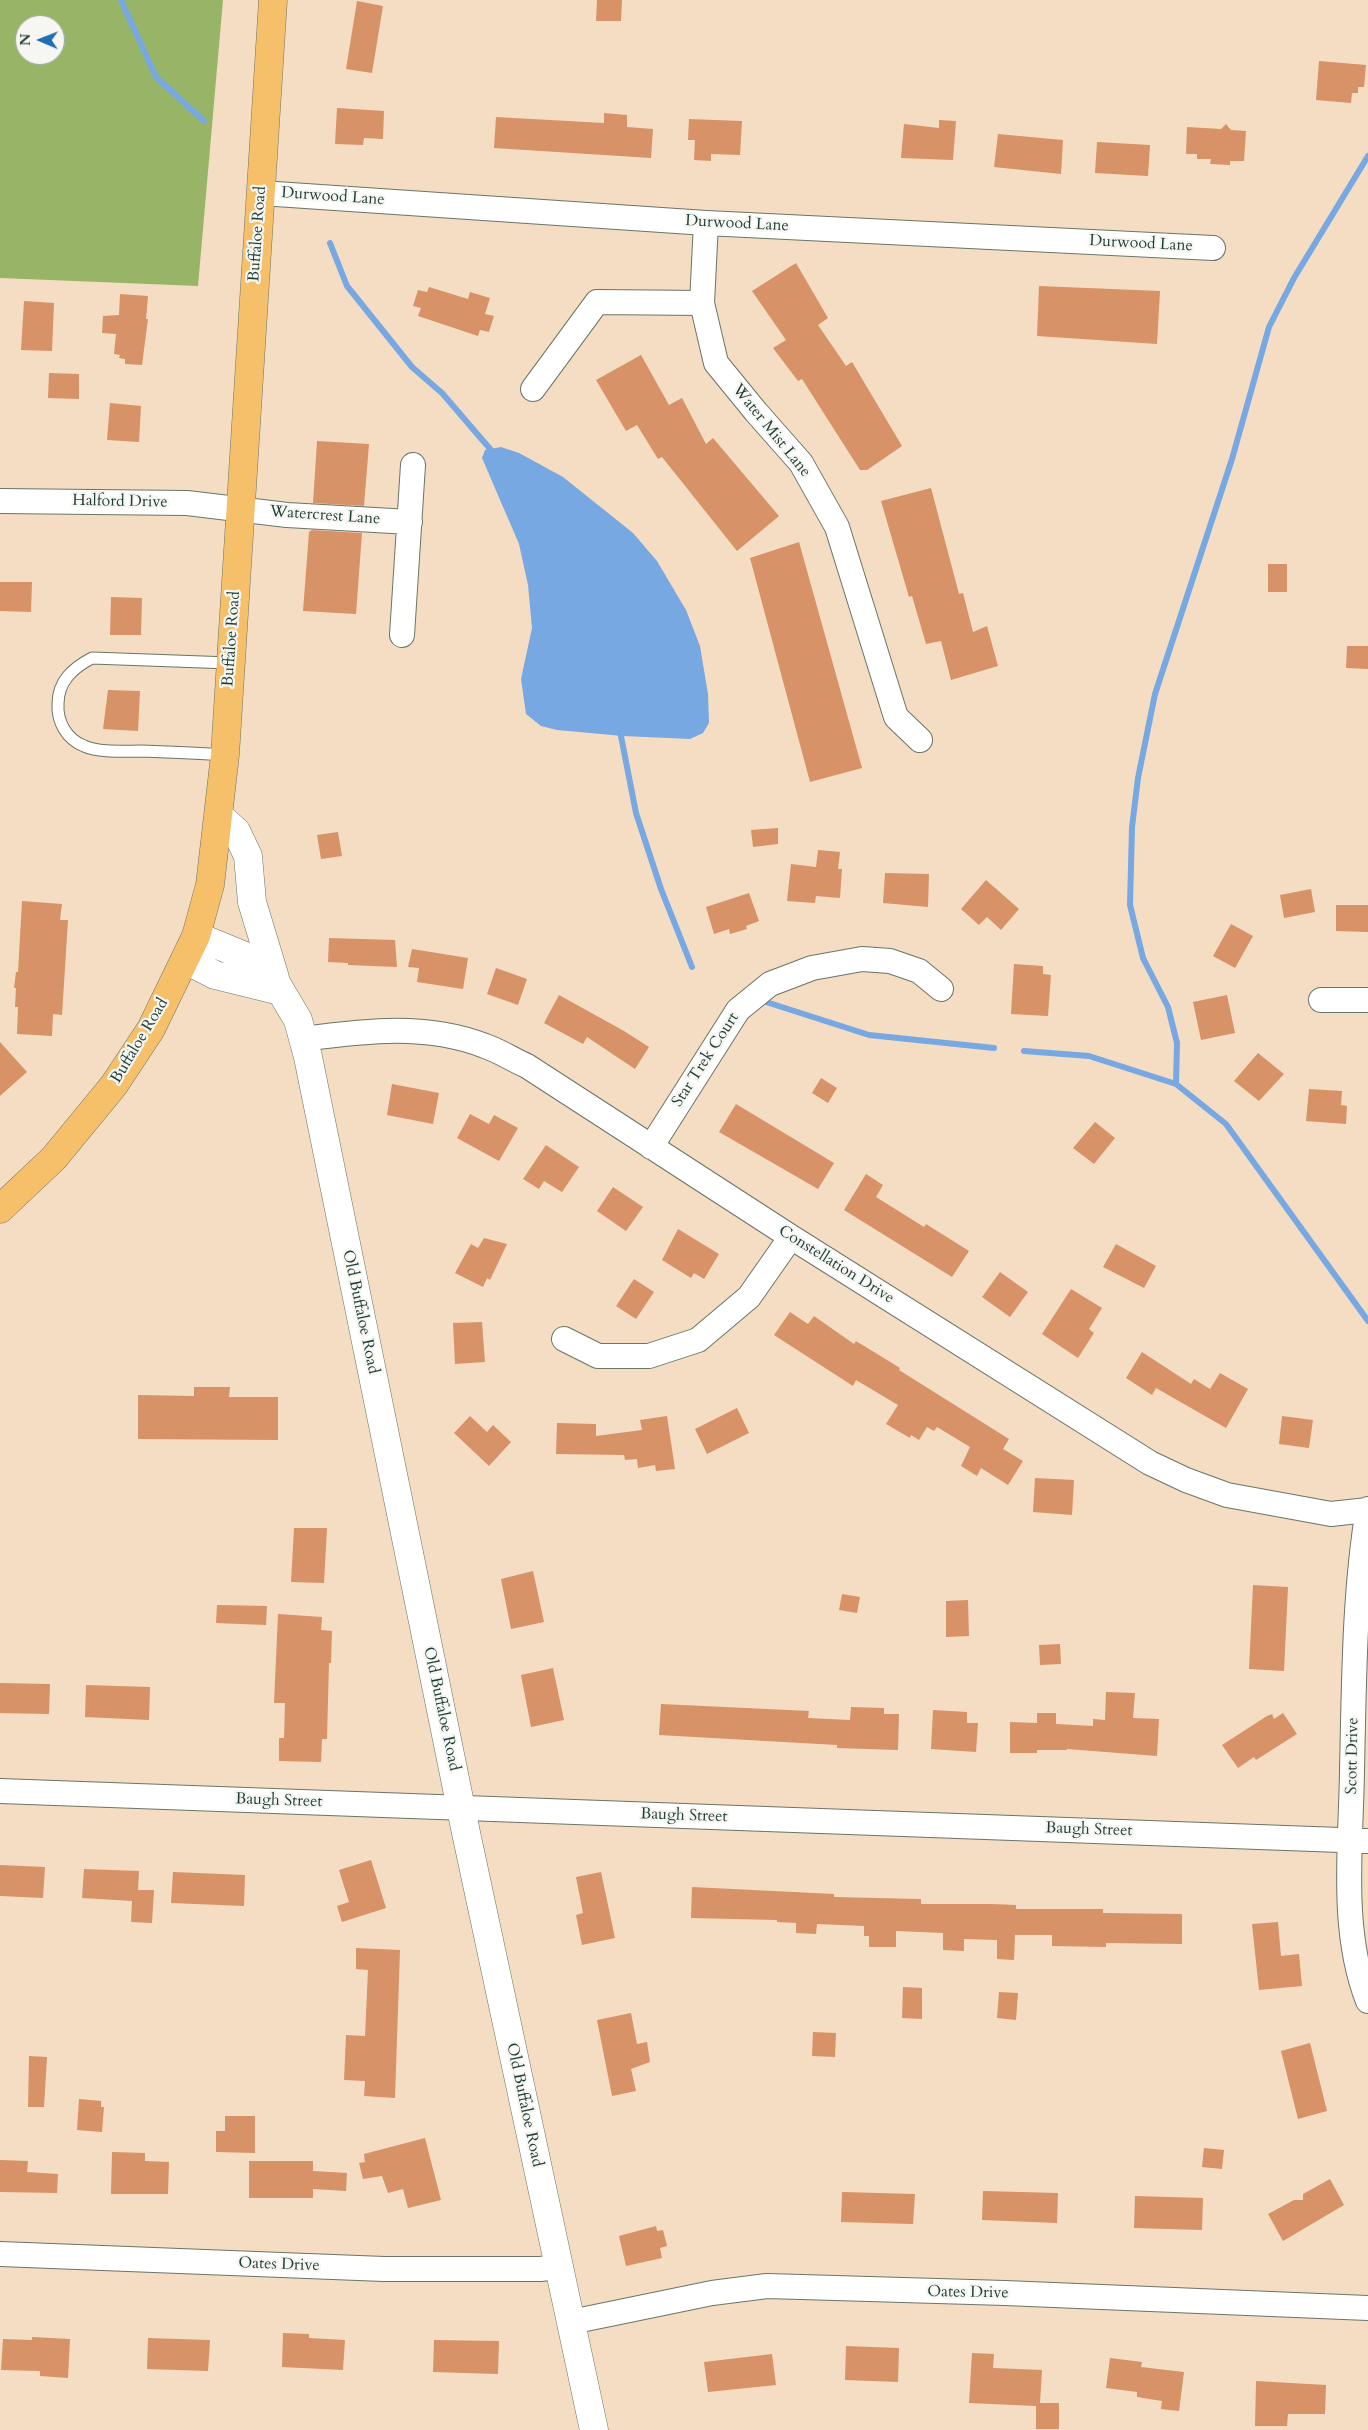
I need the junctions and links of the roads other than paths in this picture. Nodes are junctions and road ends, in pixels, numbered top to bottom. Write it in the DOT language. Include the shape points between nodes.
graph roads {
  1 [pos="274,0"];
  2 [pos="261,193"];
  3 [pos="706,223"];
  4 [pos="1213,248"];
  5 [pos="702,304"];
  6 [pos="533,389"];
  7 [pos="413,465"];
  8 [pos="0,501"];
  9 [pos="240,509"];
  10 [pos="410,522"];
  11 [pos="402,636"];
  12 [pos="230,664"];
  13 [pos="920,740"];
  14 [pos="225,755"];
  15 [pos="219,816"];
  16 [pos="191,948"];
  17 [pos="278,985"];
  18 [pos="941,988"];
  19 [pos="1321,1000"];
  20 [pos="1368,1000"];
  21 [pos="303,1039"];
  22 [pos="651,1147"];
  23 [pos="0,1209"];
  24 [pos="791,1236"];
  25 [pos="564,1339"];
  26 [pos="1368,1509"];
  27 [pos="0,1791"];
  28 [pos="461,1808"];
  29 [pos="1360,1841"];
  30 [pos="1368,2001"];
  31 [pos="0,2254"];
  32 [pos="559,2267"];
  33 [pos="1368,2308"];
  34 [pos="571,2322"];
  35 [pos="594,2430"];
  1 -- 2 [label="main road, Buffaloe Road"];
  2 -- 3 [label="street, Durwood Lane"];
  2 -- 9 [label="main road, Buffaloe Road"];
  3 -- 4 [label="street, Durwood Lane"];
  3 -- 5 [label="street, Water Mist Lane"];
  5 -- 6 [label="street" via="597,302"];
  5 -- 13 [label="street, Water Mist Lane" via="716,363 801,463 837,527 896,717"];
  7 -- 10 [label="street"];
  8 -- 9 [label="street, Halford Drive" via="187,503"];
  9 -- 10 [label="street, Watercrest Lane"];
  9 -- 12 [label="main road, Buffaloe Road"];
  10 -- 11 [label="street"];
  12 -- 14 [label="main road, Buffaloe Road"];
  12 -- 14 [label="lane" via="92,658 65,678 58,690 60,723 69,737 84,746"];
  14 -- 15 [label="main road, Buffaloe Road"];
  15 -- 16 [label="main road, Buffaloe Road" via="210,885"];
  15 -- 17 [label="street, Old Buffaloe Road" via="236,831 248,856 252,902"];
  16 -- 17 [label="street" via="215,975"];
  16 -- 23 [label="main road, Buffaloe Road" via="151,1029 114,1085 54,1158"];
  17 -- 21 [label="street, Old Buffaloe Road" via="298,1020"];
  18 -- 22 [label="street, Star Trek Court" via="919,971 890,961 862,959 812,968 770,984 738,1010"];
  19 -- 20 [label="street"];
  21 -- 22 [label="street, Constellation Drive" via="387,1030 420,1031 485,1046 527,1066"];
  21 -- 28 [label="street, Old Buffaloe Road"];
  22 -- 24 [label="street, Constellation Drive"];
  24 -- 25 [label="street" via="749,1297 698,1340 649,1356 598,1356"];
  24 -- 26 [label="street, Constellation Drive" via="1150,1463 1177,1476 1227,1495 1331,1514"];
  26 -- 29 [label="street, Scott Drive" via="1358,1615"];
  27 -- 28 [label="street, Baugh Street"];
  28 -- 29 [label="street, Baugh Street"];
  28 -- 32 [label="street, Old Buffaloe Road"];
  29 -- 30 [label="street, Scott Drive" via="1351,1912 1354,1952"];
  31 -- 32 [label="street, Oates Drive" via="384,2269"];
  32 -- 34 [label="street, Old Buffaloe Road"];
  33 -- 34 [label="street, Oates Drive" via="767,2286 712,2293"];
  34 -- 35 [label="street, Old Buffaloe Road"];
}
